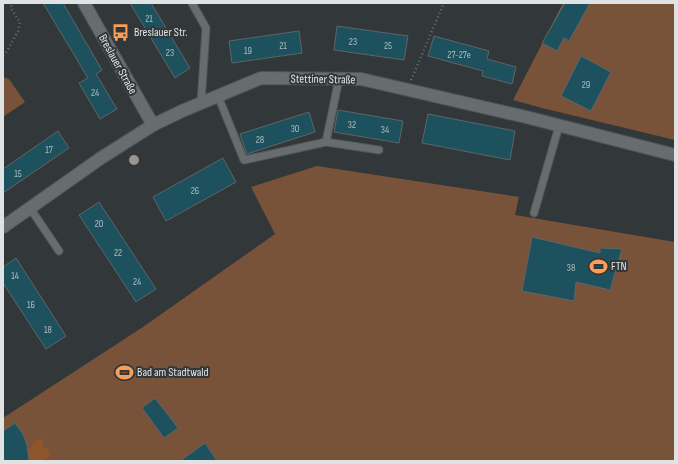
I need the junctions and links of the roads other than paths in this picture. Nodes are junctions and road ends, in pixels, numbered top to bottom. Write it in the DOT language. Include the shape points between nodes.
graph roads {
  1 [pos="84,3"];
  2 [pos="192,3"];
  3 [pos="339,79"];
  4 [pos="218,96"];
  5 [pos="201,103"];
  6 [pos="153,125"];
  7 [pos="559,126"];
  8 [pos="326,142"];
  9 [pos="379,150"];
  10 [pos="675,155"];
  11 [pos="30,208"];
  12 [pos="534,213"];
  13 [pos="3,227"];
  14 [pos="59,252"];
  1 -- 6 [label="street, Breslauer Straße"];
  2 -- 5 [label="lane" via="206,28"];
  3 -- 4 [label="street, Stettiner Straße" via="261,78"];
  3 -- 7 [label="street, Stettiner Straße" via="361,79"];
  3 -- 8 [label="lane"];
  4 -- 5 [label="street, Stettiner Straße"];
  4 -- 8 [label="lane" via="244,160"];
  5 -- 6 [label="street, Stettiner Straße"];
  6 -- 11 [label="street, Stettiner Straße"];
  7 -- 10 [label="street, Stettiner Straße"];
  7 -- 12 [label="lane"];
  8 -- 9 [label="lane"];
  11 -- 13 [label="street, Stettiner Straße"];
  11 -- 14 [label="lane"];
}
